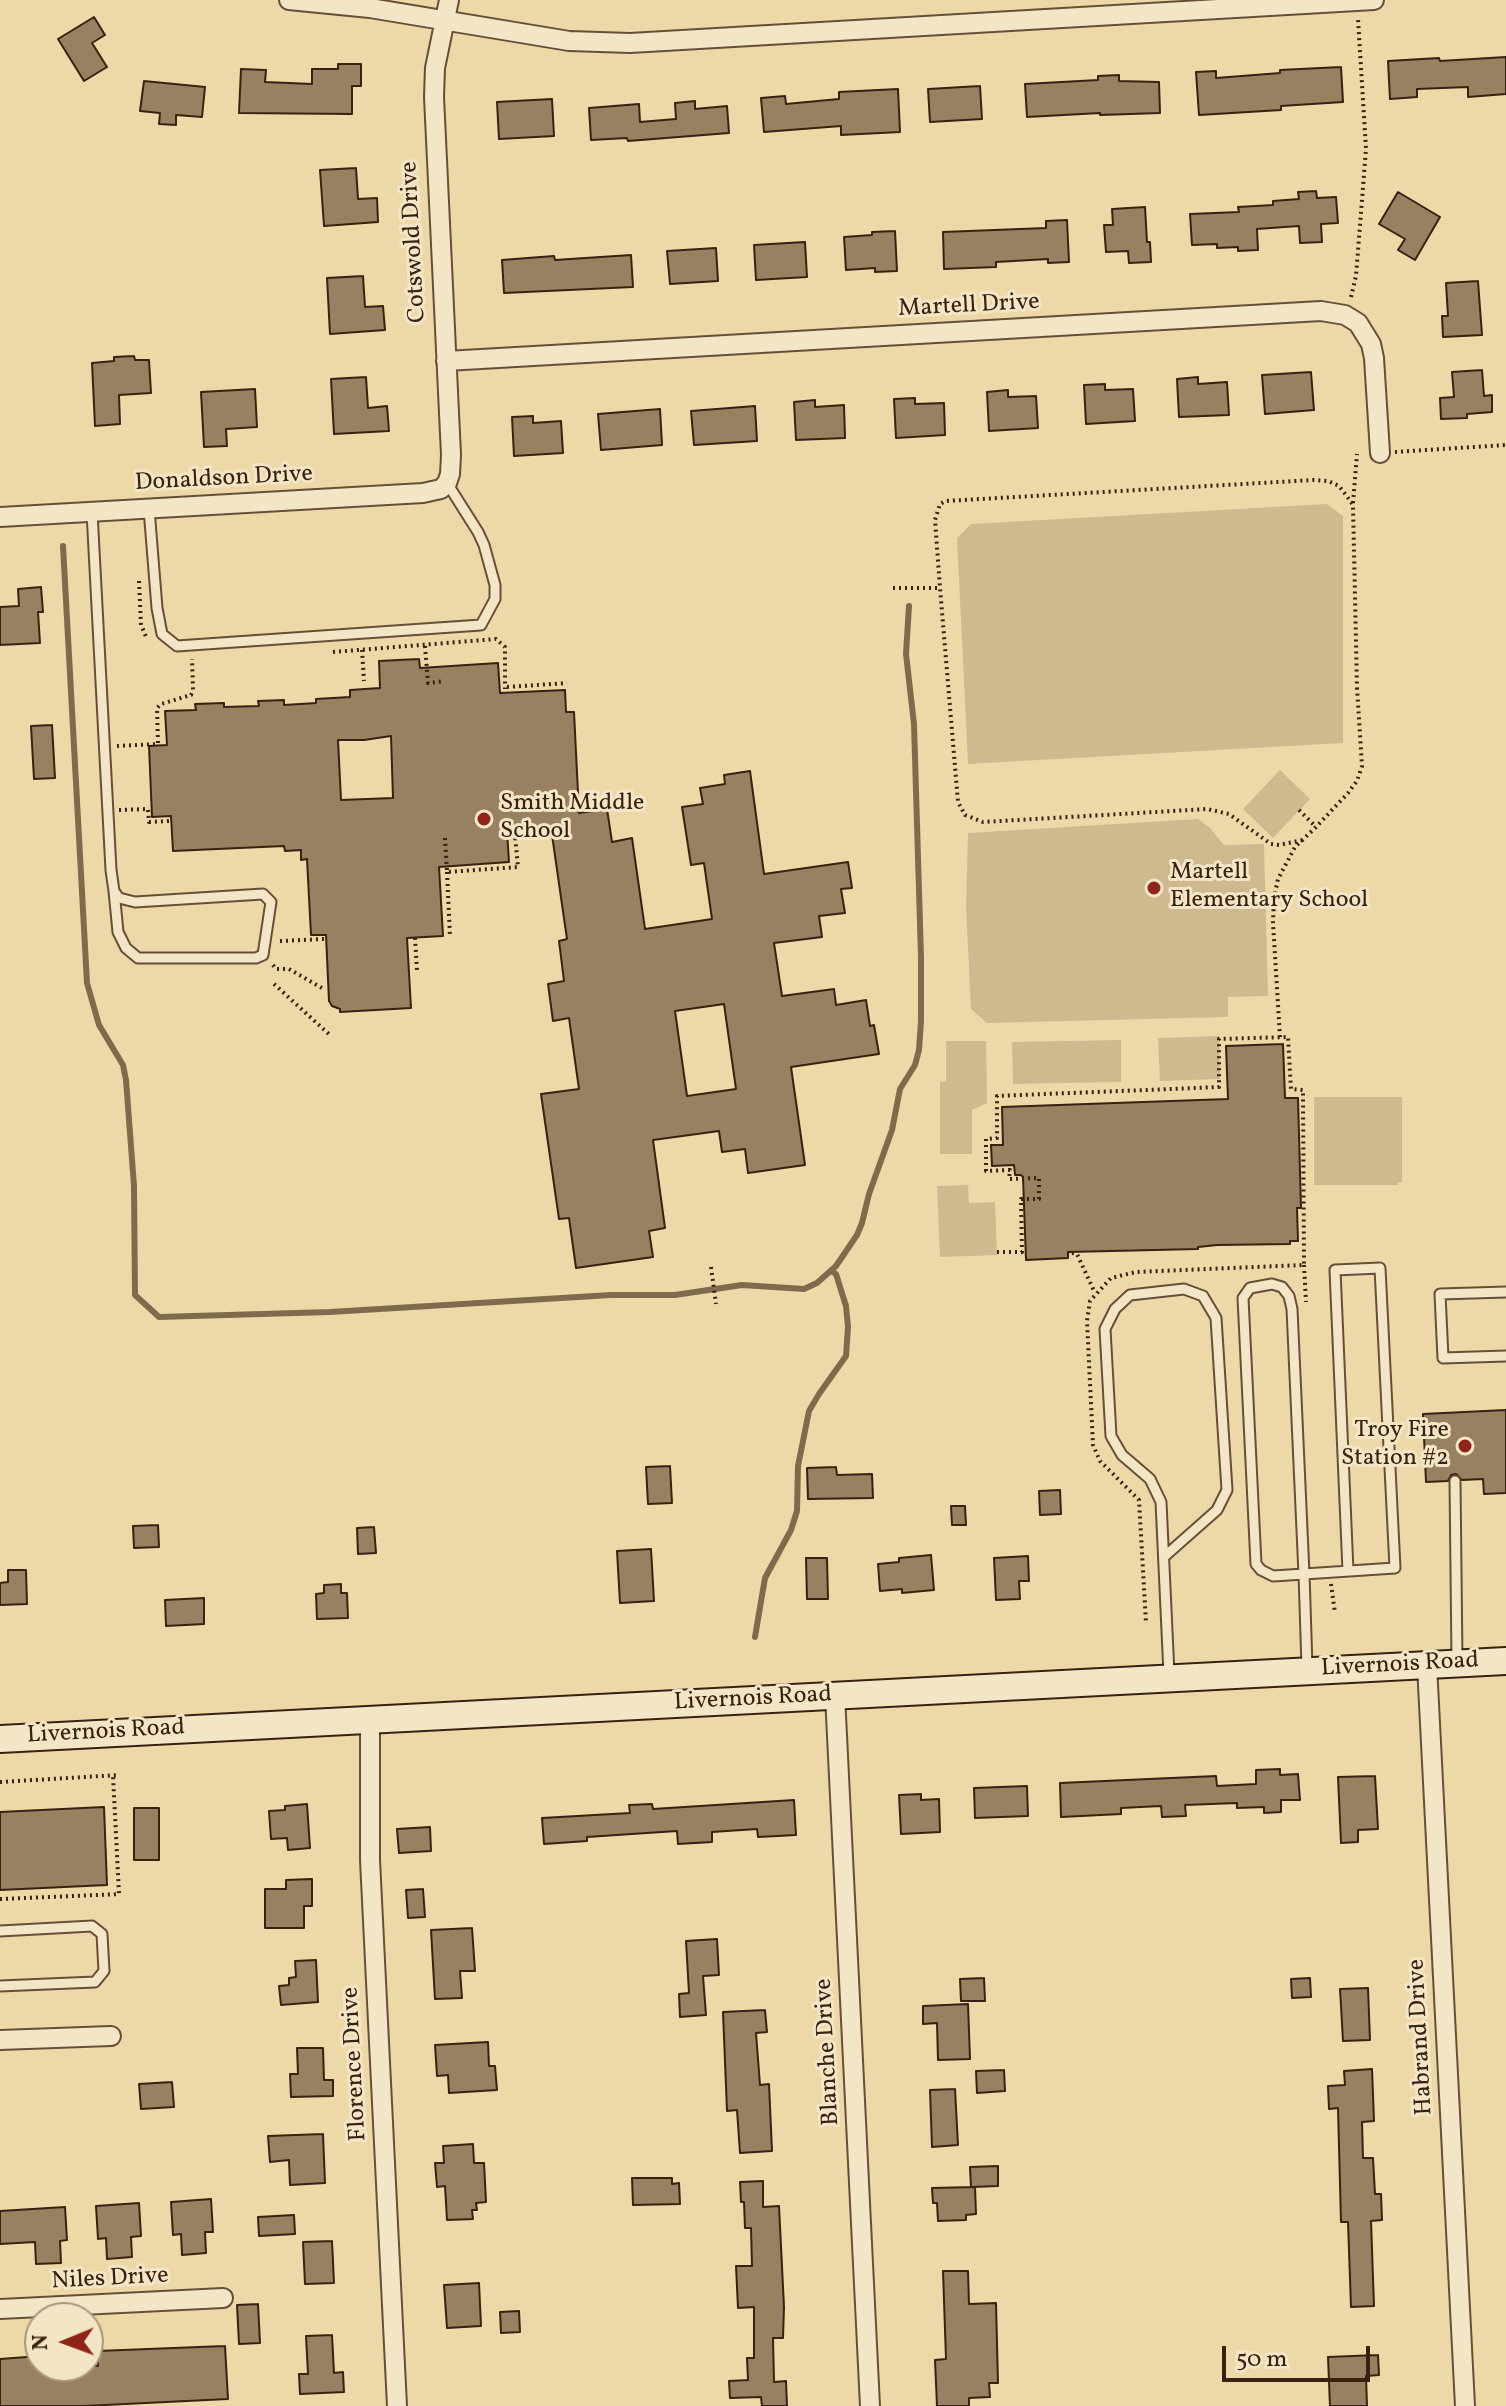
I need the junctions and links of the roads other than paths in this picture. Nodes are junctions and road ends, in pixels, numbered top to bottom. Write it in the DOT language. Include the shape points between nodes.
graph roads {
  1 [pos="289,0"];
  2 [pos="449,0"];
  3 [pos="1374,0"];
  4 [pos="445,20"];
  5 [pos="446,361"];
  6 [pos="1386,453"];
  7 [pos="447,483"];
  8 [pos="149,509"];
  9 [pos="92,512"];
  10 [pos="0,517"];
  11 [pos="114,891"];
  12 [pos="1506,1292"];
  13 [pos="1506,1356"];
  14 [pos="1455,1481"];
  15 [pos="1165,1556"];
  16 [pos="1348,1571"];
  17 [pos="1304,1574"];
  18 [pos="1506,1661"];
  19 [pos="1458,1663"];
  20 [pos="1427,1665"];
  21 [pos="1307,1671"];
  22 [pos="1169,1677"];
  23 [pos="835,1695"];
  24 [pos="370,1720"];
  25 [pos="0,1739"];
  26 [pos="0,1931"];
  27 [pos="0,1986"];
  28 [pos="111,2036"];
  29 [pos="0,2040"];
  30 [pos="223,2298"];
  31 [pos="0,2309"];
  32 [pos="397,2406"];
  33 [pos="870,2406"];
  34 [pos="1465,2406"];
  1 -- 4 [label="street"];
  2 -- 4 [label="street, Cotswold Drive"];
  3 -- 4 [label="street" via="630,43 569,41"];
  4 -- 5 [label="street, Cotswold Drive" via="435,68 434,110"];
  5 -- 6 [label="street, Martell Drive" via="1321,311 1358,323 1371,344"];
  5 -- 7 [label="street, Cotswold Drive" via="451,455"];
  7 -- 8 [label="street, Donaldson Drive" via="423,493"];
  7 -- 8 [label="lane" via="478,532 495,585 495,599 481,625 177,646 162,634"];
  8 -- 9 [label="street, Donaldson Drive"];
  9 -- 10 [label="street, Donaldson Drive"];
  9 -- 11 [label="lane"];
  11 -- 11 [label="lane" via="135,902 263,894 271,902 263,955 138,958 118,932"];
  12 -- 13 [label="lane" via="1440,1294 1443,1358"];
  14 -- 19 [label="lane"];
  15 -- 15 [label="lane" via="1217,1510 1227,1490 1216,1318 1203,1296 1184,1289 1130,1295 1105,1329 1111,1436 1122,1455 1150,1479 1161,1502"];
  15 -- 22 [label="lane"];
  16 -- 16 [label="lane" via="1395,1568 1380,1268 1335,1270"];
  16 -- 17 [label="lane"];
  17 -- 17 [label="lane" via="1292,1309 1282,1287 1260,1284 1243,1298 1256,1564 1273,1576"];
  17 -- 21 [label="lane"];
  18 -- 19 [label="main road, Livernois Road"];
  19 -- 20 [label="main road, Livernois Road"];
  20 -- 21 [label="main road, Livernois Road"];
  20 -- 34 [label="street, Habrand Drive"];
  21 -- 22 [label="main road, Livernois Road"];
  22 -- 23 [label="main road, Livernois Road"];
  23 -- 24 [label="main road, Livernois Road"];
  23 -- 33 [label="street, Blanche Drive"];
  24 -- 25 [label="main road, Livernois Road"];
  24 -- 32 [label="street, Florence Drive" via="370,1860"];
  26 -- 27 [label="lane" via="92,1926 102,1934 104,1971 95,1982"];
  28 -- 29 [label="street"];
  30 -- 31 [label="street, Niles Drive"];
}
